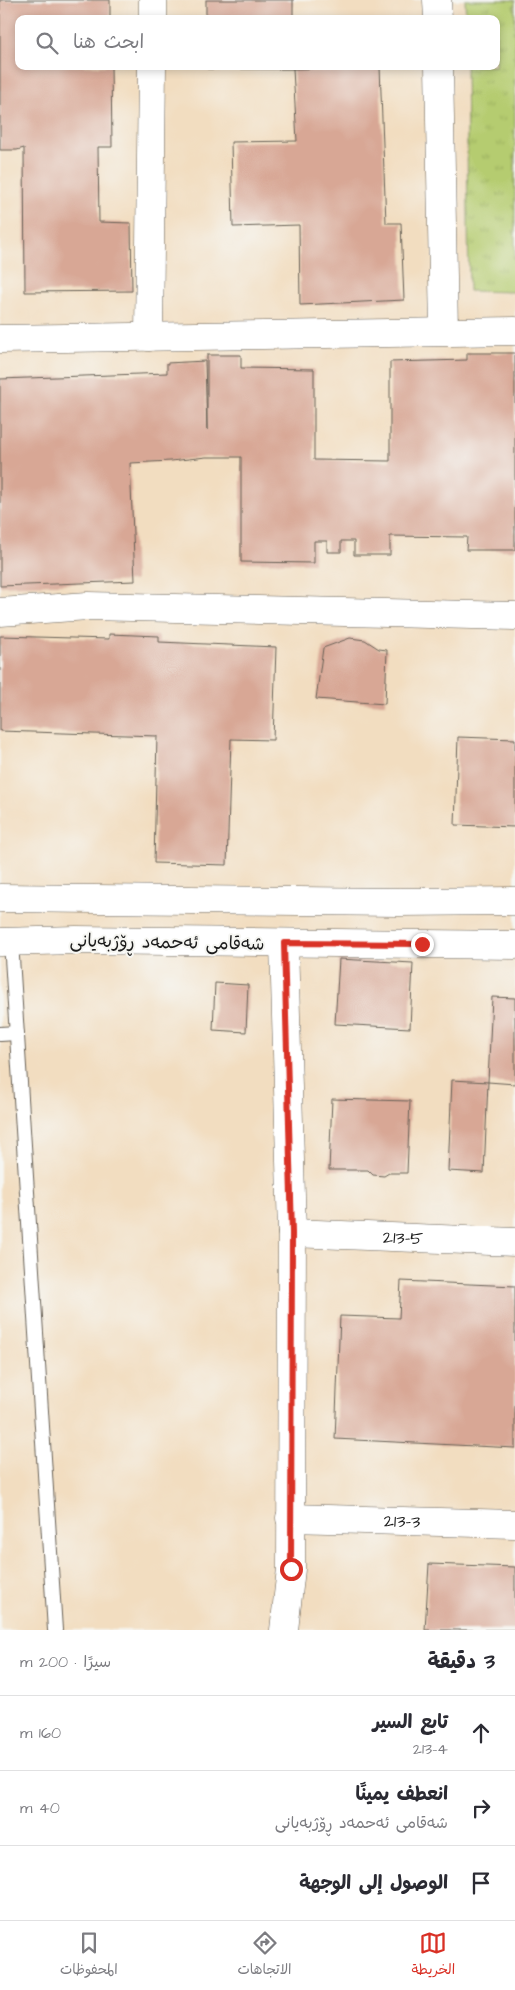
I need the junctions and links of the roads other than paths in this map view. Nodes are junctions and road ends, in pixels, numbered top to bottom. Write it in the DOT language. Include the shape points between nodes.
graph roads {
  1 [pos="153,0"];
  2 [pos="437,0"];
  3 [pos="153,15"];
  4 [pos="438,15"];
  5 [pos="152,70"];
  6 [pos="439,70"];
  7 [pos="444,331"];
  8 [pos="515,331"];
  9 [pos="149,337"];
  10 [pos="0,339"];
  11 [pos="0,612"];
  12 [pos="515,616"];
  13 [pos="0,898"];
  14 [pos="515,901"];
  15 [pos="6,942"];
  16 [pos="284,943"];
  17 [pos="515,945"];
  18 [pos="17,1033"];
  19 [pos="0,1034"];
  20 [pos="292,1233"];
  21 [pos="515,1242"];
  22 [pos="290,1518"];
  23 [pos="515,1524"];
  24 [pos="55,1630"];
  25 [pos="284,1630"];
  1 -- 3 [label="street"];
  2 -- 4 [label="street"];
  5 -- 9 [label="street"];
  6 -- 7 [label="street"];
  7 -- 8 [label="street"];
  7 -- 9 [label="street"];
  9 -- 10 [label="street"];
  11 -- 12 [label="street" via="88,606"];
  13 -- 14 [label="street"];
  15 -- 16 [label="street, شەقامی ئەحمەد ڕۆژبەیانی"];
  15 -- 18 [label="lane"];
  16 -- 17 [label="street, شەقامی ئەحمەد ڕۆژبەیانی"];
  16 -- 20 [label="street"];
  18 -- 19 [label="lane"];
  18 -- 24 [label="lane"];
  20 -- 21 [label="street, 213-5"];
  20 -- 22 [label="street"];
  22 -- 23 [label="street, 213-3"];
  22 -- 25 [label="street" via="291,1569"];
}
